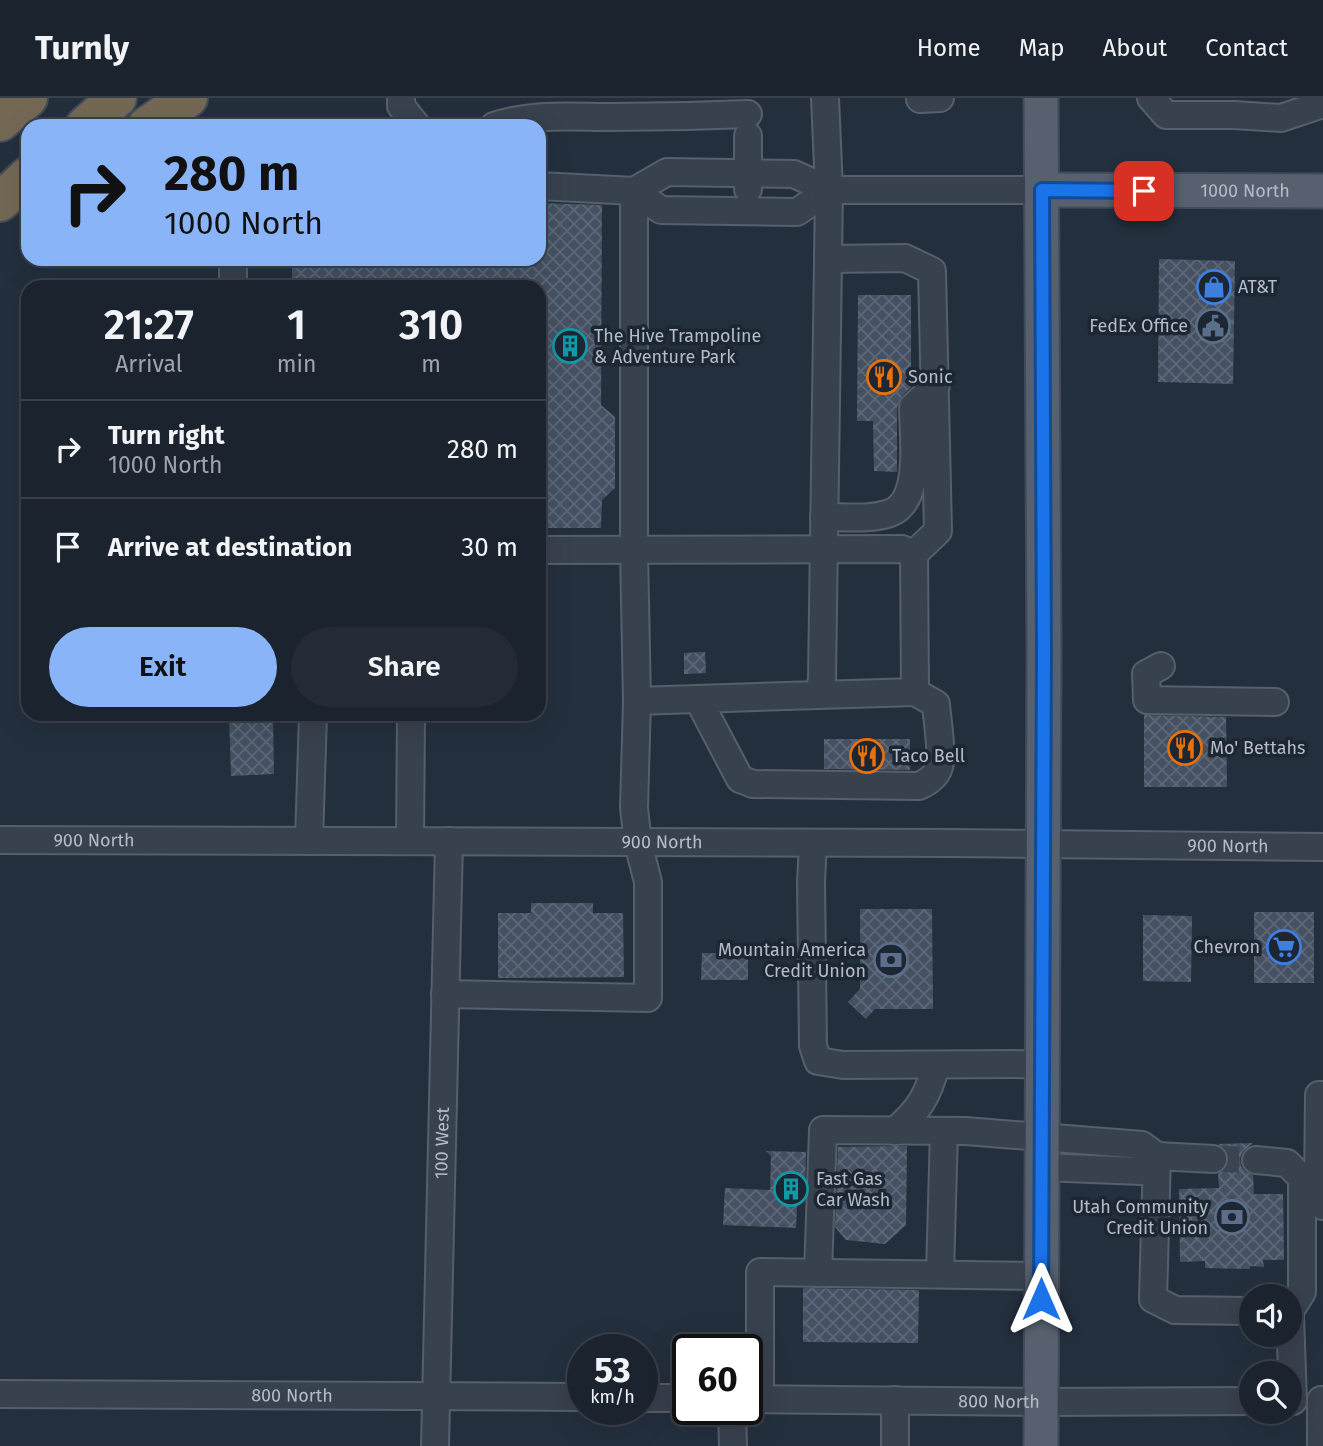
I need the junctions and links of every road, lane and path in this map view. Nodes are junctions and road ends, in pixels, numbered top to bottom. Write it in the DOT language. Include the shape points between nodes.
graph roads {
  1 [pos="29,98"];
  2 [pos="117,98"];
  3 [pos="188,98"];
  4 [pos="401,98"];
  5 [pos="825,98"];
  6 [pos="940,98"];
  7 [pos="1041,98"];
  8 [pos="1151,98"];
  9 [pos="920,99"];
  10 [pos="1323,104"];
  11 [pos="93,119"];
  12 [pos="157,119"];
  13 [pos="411,119"];
  14 [pos="515,119"];
  15 [pos="0,122"];
  16 [pos="748,173"];
  17 [pos="21,182"];
  18 [pos="546,186"];
  19 [pos="830,190"];
  20 [pos="1042,190"];
  21 [pos="634,191"];
  22 [pos="1323,191"];
  23 [pos="0,202"];
  24 [pos="748,212"];
  25 [pos="21,214"];
  26 [pos="0,227"];
  27 [pos="828,259"];
  28 [pos="936,385"];
  29 [pos="824,517"];
  30 [pos="824,549"];
  31 [pos="546,550"];
  32 [pos="634,551"];
  33 [pos="914,554"];
  34 [pos="1161,666"];
  35 [pos="915,692"];
  36 [pos="818,695"];
  37 [pos="637,701"];
  38 [pos="699,701"];
  39 [pos="1275,702"];
  40 [pos="313,721"];
  41 [pos="411,721"];
  42 [pos="0,840"];
  43 [pos="309,841"];
  44 [pos="410,841"];
  45 [pos="449,841"];
  46 [pos="638,844"];
  47 [pos="813,844"];
  48 [pos="1042,844"];
  49 [pos="1323,847"];
  50 [pos="445,994"];
  51 [pos="1042,1064"];
  52 [pos="936,1065"];
  53 [pos="1323,1095"];
  54 [pos="895,1130"];
  55 [pos="944,1131"];
  56 [pos="1041,1152"];
  57 [pos="1157,1156"];
  58 [pos="1213,1159"];
  59 [pos="1256,1160"];
  60 [pos="1323,1206"];
  61 [pos="818,1273"];
  62 [pos="940,1274"];
  63 [pos="1042,1276"];
  64 [pos="1302,1284"];
  65 [pos="1239,1311"];
  66 [pos="757,1334"];
  67 [pos="0,1394"];
  68 [pos="435,1395"];
  69 [pos="567,1397"];
  70 [pos="763,1399"];
  71 [pos="895,1400"];
  72 [pos="1322,1400"];
  73 [pos="1239,1401"];
  74 [pos="1302,1401"];
  75 [pos="1041,1402"];
  76 [pos="732,1425"];
  77 [pos="435,1446"];
  78 [pos="733,1446"];
  79 [pos="895,1446"];
  80 [pos="1041,1446"];
  81 [pos="1321,1446"];
  1 -- 15 [label="highway"];
  2 -- 11 [label="highway"];
  3 -- 12 [label="highway"];
  4 -- 13 [label="street" via="401,106"];
  5 -- 19 [label="street"];
  6 -- 9 [label="street"];
  7 -- 20 [label="main road"];
  8 -- 10 [label="street" via="1166,115 1281,118"];
  14 -- 16 [label="street" via="693,117 748,125"];
  16 -- 19 [label="street" via="794,174"];
  16 -- 21 [label="street" via="667,172"];
  16 -- 24 [label="street"];
  17 -- 23 [label="highway"];
  18 -- 21 [label="street"];
  19 -- 20 [label="street"];
  19 -- 24 [label="street" via="797,212"];
  19 -- 27 [label="street"];
  20 -- 22 [label="main road, 1000 North"];
  20 -- 48 [label="main road"];
  21 -- 24 [label="street" via="661,210"];
  21 -- 32 [label="street"];
  25 -- 26 [label="highway"];
  27 -- 28 [label="street" via="905,258 932,271"];
  27 -- 29 [label="street"];
  28 -- 29 [label="street" via="913,407 913,480 906,502 892,512 872,516"];
  28 -- 33 [label="street" via="938,531"];
  29 -- 30 [label="street"];
  30 -- 32 [label="street"];
  30 -- 33 [label="street" via="902,549"];
  30 -- 36 [label="street"];
  31 -- 32 [label="street"];
  32 -- 37 [label="street"];
  33 -- 35 [label="street"];
  34 -- 39 [label="street" via="1146,674 1147,700"];
  35 -- 36 [label="street"];
  35 -- 38 [label="street" via="936,704 940,766 931,780 919,786 753,784 740,779"];
  36 -- 38 [label="street"];
  37 -- 38 [label="street"];
  37 -- 46 [label="street" via="634,808"];
  40 -- 43 [label="street"];
  41 -- 44 [label="street"];
  42 -- 43 [label="street, 900 North"];
  43 -- 44 [label="street, 900 North"];
  44 -- 45 [label="street, 900 North"];
  45 -- 46 [label="street, 900 North"];
  45 -- 50 [label="street, 100 West"];
  46 -- 47 [label="street, 900 North"];
  46 -- 50 [label="street" via="648,882 648,998"];
  47 -- 48 [label="street, 900 North"];
  47 -- 52 [label="street" via="813,1046 818,1061"];
  48 -- 49 [label="street, 900 North"];
  48 -- 51 [label="main road"];
  50 -- 68 [label="street, 100 West"];
  51 -- 52 [label="street"];
  51 -- 56 [label="main road"];
  52 -- 54 [label="street" via="923,1102"];
  53 -- 60 [label="street" via="1319,1095 1318,1191"];
  54 -- 55 [label="street"];
  54 -- 61 [label="street" via="823,1130"];
  55 -- 56 [label="street"];
  55 -- 62 [label="street"];
  56 -- 57 [label="street" via="1142,1171"];
  56 -- 63 [label="main road"];
  57 -- 58 [label="street"];
  57 -- 65 [label="street" via="1153,1299 1175,1310"];
  59 -- 64 [label="street" via="1287,1163 1302,1178"];
  61 -- 62 [label="street"];
  61 -- 66 [label="street" via="760,1272"];
  62 -- 63 [label="street"];
  63 -- 75 [label="main road"];
  67 -- 68 [label="street, 800 North"];
  68 -- 69 [label="street, 800 North"];
  68 -- 77 [label="street, 100 West"];
  70 -- 71 [label="street, 800 North"];
  71 -- 75 [label="street, 800 North"];
  71 -- 79 [label="street"];
  72 -- 74 [label="street"];
  72 -- 81 [label="street"];
  73 -- 75 [label="street, 800 North"];
  75 -- 80 [label="main road"];
  76 -- 78 [label="street"];
}
